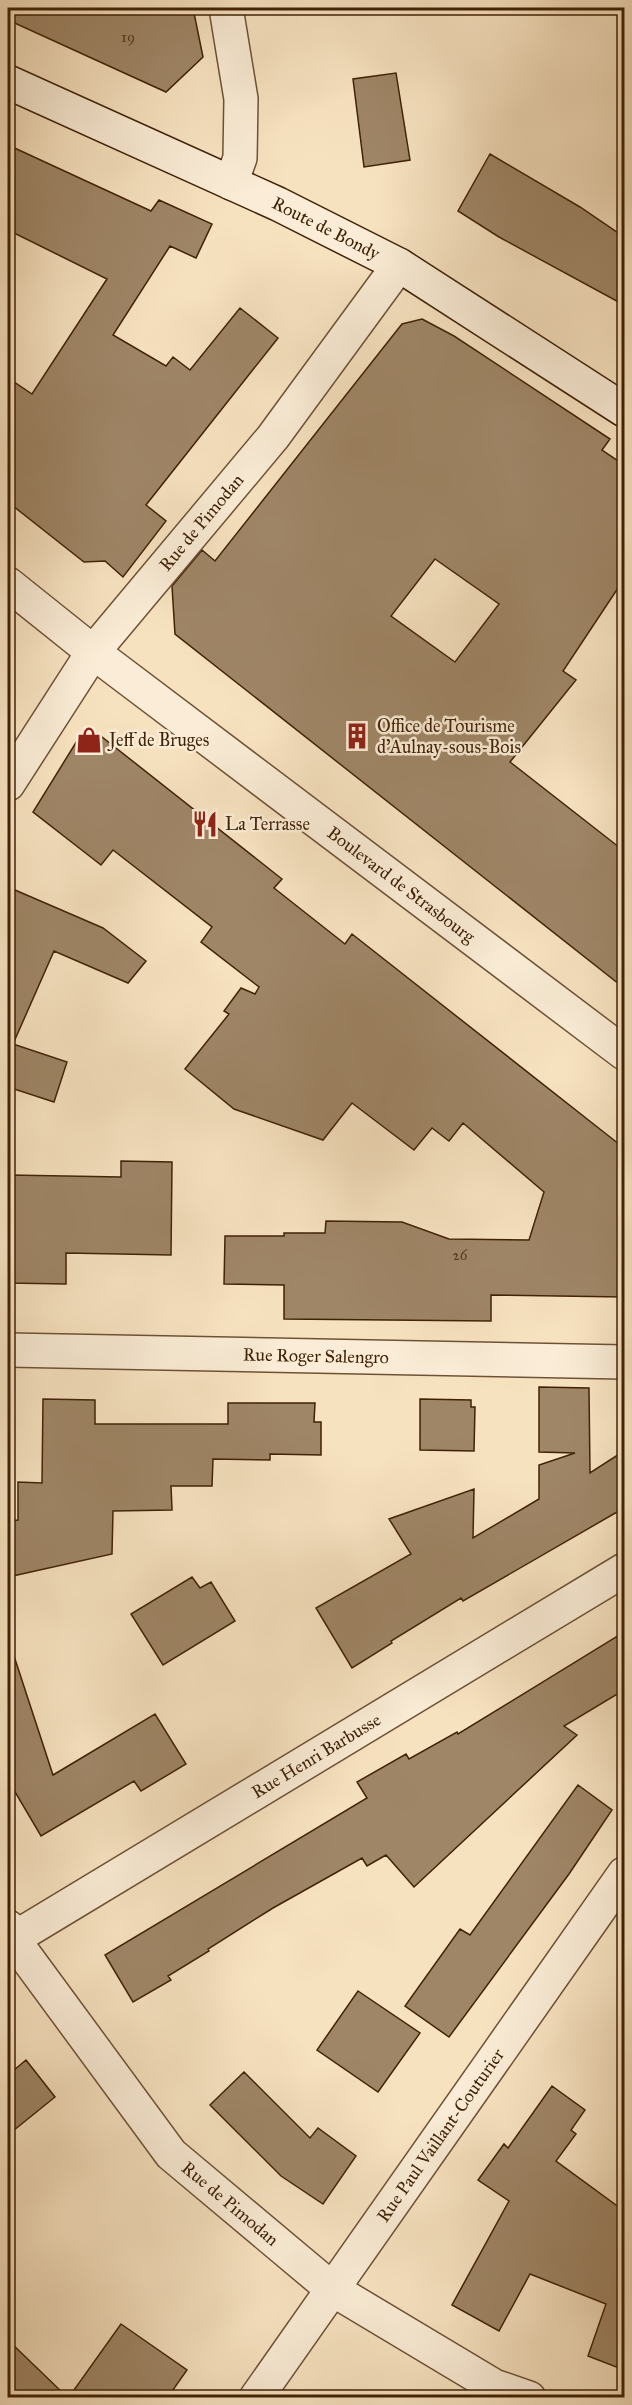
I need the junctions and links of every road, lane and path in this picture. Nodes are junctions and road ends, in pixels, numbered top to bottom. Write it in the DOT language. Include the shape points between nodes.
graph roads {
  1 [pos="226,8"];
  2 [pos="8,82"];
  3 [pos="231,183"];
  4 [pos="399,266"];
  5 [pos="624,410"];
  6 [pos="8,584"];
  7 [pos="93,652"];
  8 [pos="8,784"];
  9 [pos="624,1053"];
  10 [pos="8,1350"];
  11 [pos="624,1362"];
  12 [pos="624,1570"];
  13 [pos="624,1874"];
  14 [pos="9,1936"];
  15 [pos="332,2289"];
  16 [pos="256,2397"];
  17 [pos="529,2397"];
  1 -- 3 [label="street" via="241,99 240,159"];
  2 -- 3 [label="street, Route de Bondy"];
  3 -- 4 [label="street, Route de Bondy"];
  4 -- 5 [label="street, Route de Bondy"];
  4 -- 7 [label="street, Rue de Pimodan" via="273,437"];
  6 -- 7 [label="street, Boulevard de Strasbourg"];
  7 -- 8 [label="street, Rue de Pimodan"];
  7 -- 9 [label="street, Boulevard de Strasbourg"];
  10 -- 11 [label="street, Rue Roger Salengro"];
  12 -- 14 [label="street, Rue Henri Barbusse"];
  13 -- 15 [label="street, Rue Paul Vaillant-Couturier"];
  14 -- 15 [label="street, Rue de Pimodan" via="171,2154"];
  15 -- 16 [label="street, Rue Paul Vaillant-Couturier"];
  15 -- 17 [label="street, Rue de Pimodan" via="494,2386"];
}
